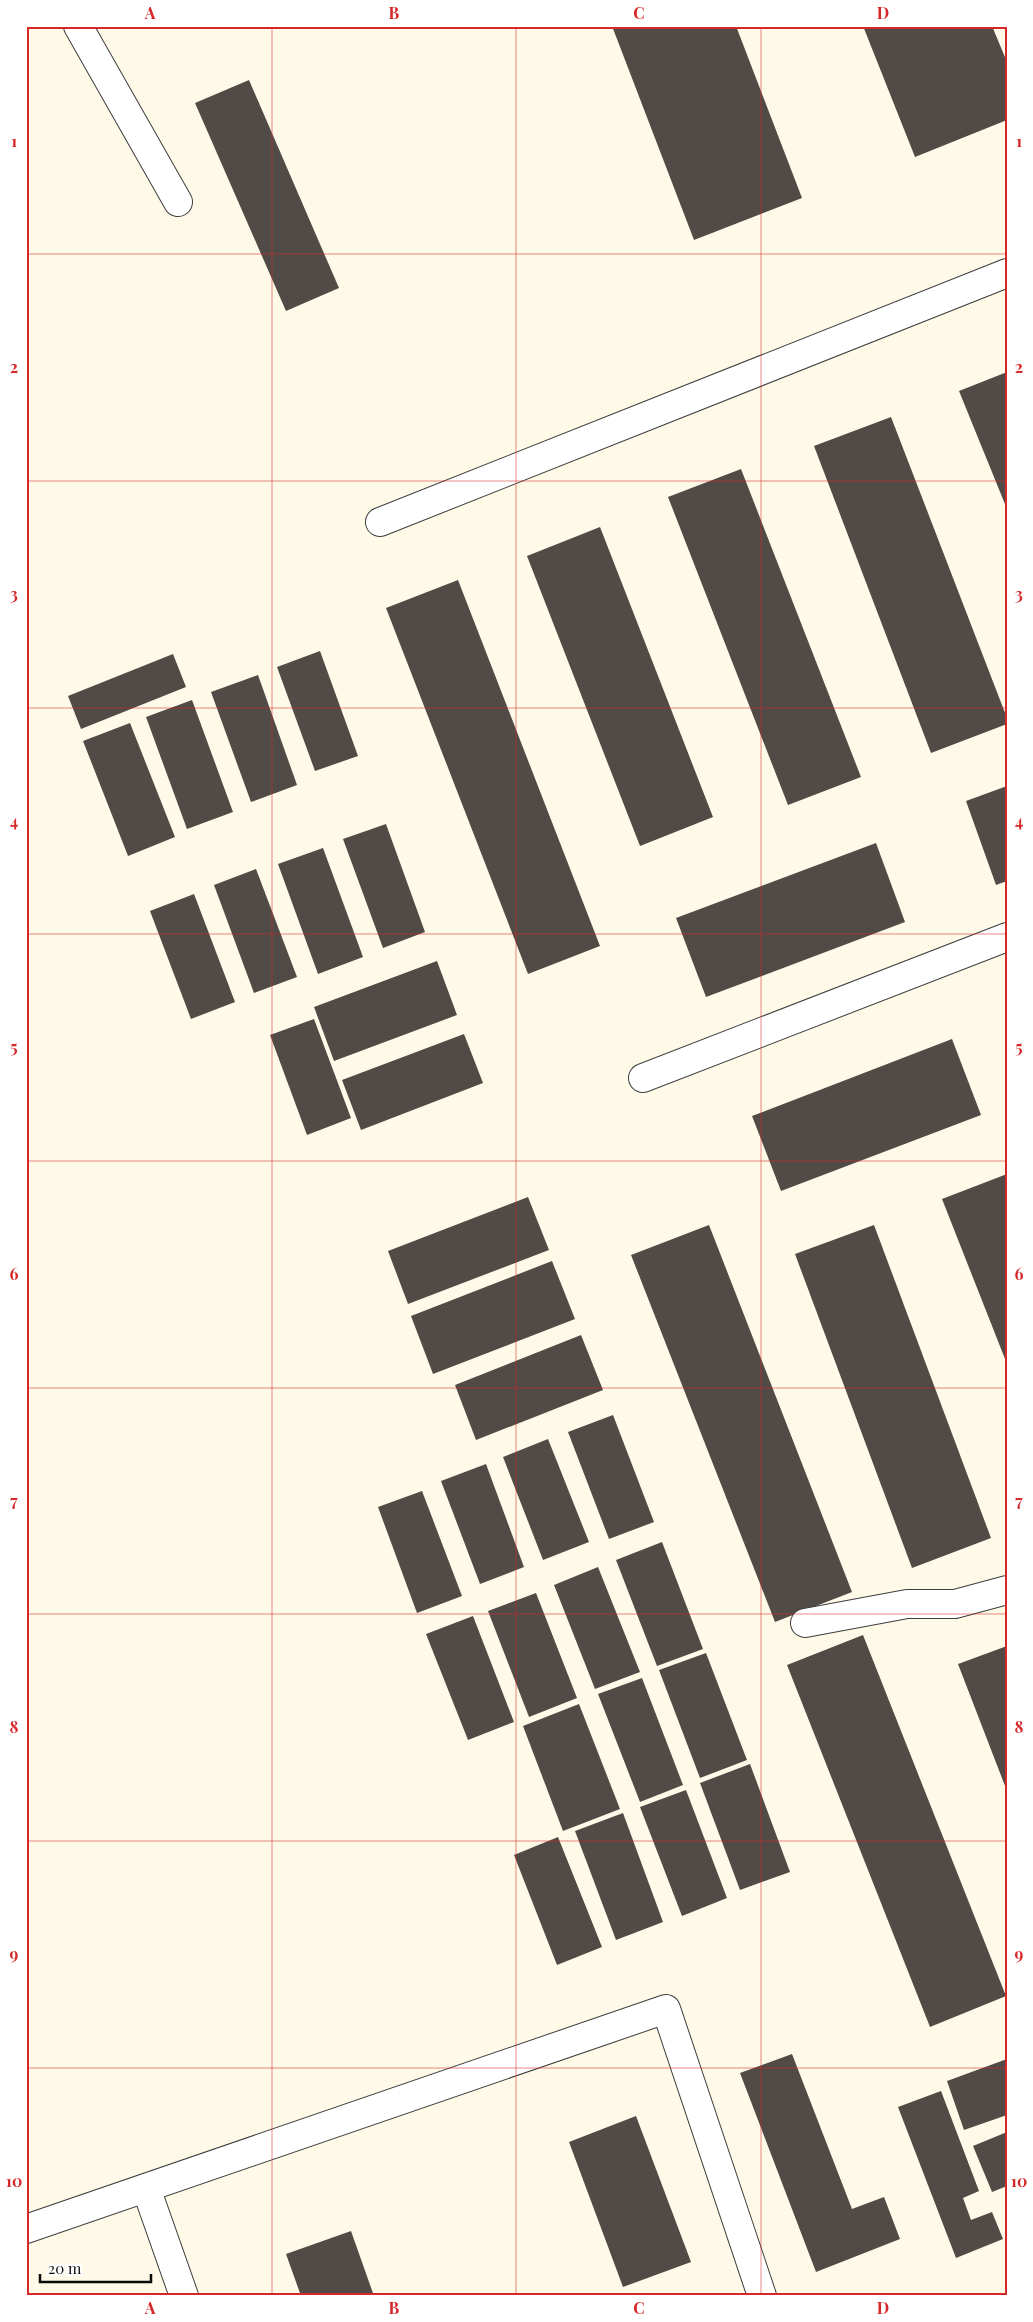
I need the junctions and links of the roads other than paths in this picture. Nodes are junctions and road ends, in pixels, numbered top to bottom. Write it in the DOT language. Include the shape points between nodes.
graph roads {
  1 [pos="78,26"];
  2 [pos="178,202"];
  3 [pos="1007,273"];
  4 [pos="380,522"];
  5 [pos="1007,937"];
  6 [pos="643,1078"];
  7 [pos="1007,1590"];
  8 [pos="805,1623"];
  9 [pos="146,2188"];
  10 [pos="26,2228"];
  11 [pos="184,2296"];
  12 [pos="762,2296"];
  1 -- 2 [label="street"];
  3 -- 4 [label="street"];
  5 -- 6 [label="street"];
  7 -- 8 [label="street" via="955,1604 907,1604"];
  9 -- 10 [label="street"];
  9 -- 11 [label="street"];
  9 -- 12 [label="street" via="666,2009"];
}
